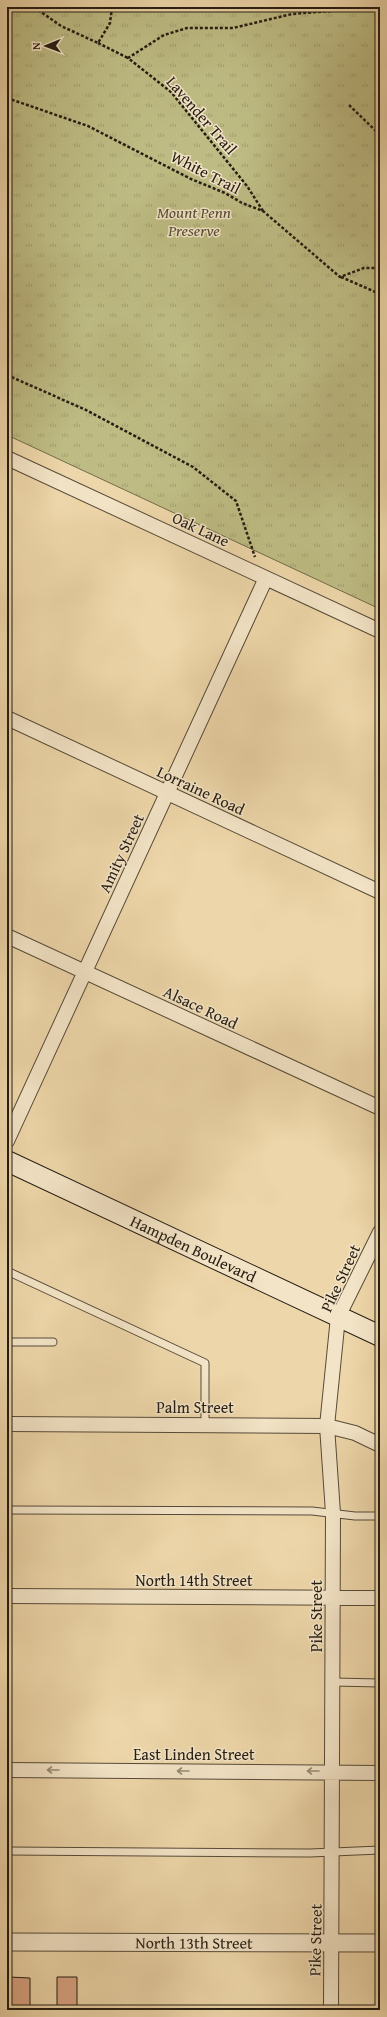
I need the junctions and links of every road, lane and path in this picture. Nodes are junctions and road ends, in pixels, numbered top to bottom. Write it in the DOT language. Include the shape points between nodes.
graph roads {
  1 [pos="34,7"];
  2 [pos="112,7"];
  3 [pos="380,10"];
  4 [pos="98,43"];
  5 [pos="128,58"];
  6 [pos="7,98"];
  7 [pos="349,105"];
  8 [pos="380,135"];
  9 [pos="264,211"];
  10 [pos="380,268"];
  11 [pos="340,277"];
  12 [pos="380,294"];
  13 [pos="7,375"];
  14 [pos="7,458"];
  15 [pos="261,576"];
  16 [pos="380,631"];
  17 [pos="7,718"];
  18 [pos="168,793"];
  19 [pos="380,892"];
  20 [pos="7,936"];
  21 [pos="85,972"];
  22 [pos="380,1108"];
  23 [pos="7,1141"];
  24 [pos="7,1161"];
  25 [pos="380,1232"];
  26 [pos="7,1271"];
  27 [pos="338,1317"];
  28 [pos="380,1336"];
  29 [pos="7,1342"];
  30 [pos="53,1342"];
  31 [pos="7,1424"];
  32 [pos="205,1424"];
  33 [pos="327,1426"];
  34 [pos="380,1445"];
  35 [pos="7,1510"];
  36 [pos="333,1514"];
  37 [pos="380,1516"];
  38 [pos="7,1596"];
  39 [pos="333,1598"];
  40 [pos="380,1598"];
  41 [pos="333,1682"];
  42 [pos="380,1683"];
  43 [pos="7,1770"];
  44 [pos="333,1773"];
  45 [pos="380,1773"];
  46 [pos="380,1850"];
  47 [pos="7,1851"];
  48 [pos="332,1851"];
  49 [pos="7,1942"];
  50 [pos="331,1943"];
  51 [pos="380,1943"];
  52 [pos="331,2010"];
  1 -- 4 [label="path, Lavender Trail" via="61,26"];
  2 -- 4 [label="path" via="110,23"];
  3 -- 5 [label="path" via="355,9 292,14 233,28 187,28 164,35"];
  4 -- 5 [label="path, Lavender Trail"];
  5 -- 9 [label="path, Lavender Trail" via="171,92 248,186"];
  6 -- 9 [label="path, White Trail" via="88,126 191,179"];
  7 -- 8 [label="path"];
  9 -- 11 [label="path, White Trail"];
  10 -- 11 [label="path" via="364,268"];
  11 -- 12 [label="path"];
  13 -- 15 [label="path" via="86,410 193,467 236,501"];
  14 -- 15 [label="street, Oak Lane"];
  15 -- 16 [label="street, Oak Lane"];
  15 -- 18 [label="street, Amity Street"];
  17 -- 18 [label="street, Lorraine Road"];
  18 -- 19 [label="street, Lorraine Road"];
  18 -- 21 [label="street, Amity Street"];
  20 -- 21 [label="street, Alsace Road"];
  21 -- 22 [label="street, Alsace Road"];
  21 -- 23 [label="street, Amity Street"];
  24 -- 27 [label="main road, Hampden Boulevard"];
  25 -- 27 [label="street, Pike Street"];
  26 -- 32 [label="lane" via="205,1363"];
  27 -- 28 [label="main road, Hampden Boulevard"];
  27 -- 33 [label="street, Pike Street"];
  29 -- 30 [label="lane"];
  31 -- 32 [label="street, Palm Street"];
  32 -- 33 [label="street, Palm Street"];
  33 -- 34 [label="street, Palm Street" via="355,1433"];
  33 -- 36 [label="street, Pike Street"];
  35 -- 36 [label="lane" via="312,1511"];
  36 -- 37 [label="lane"];
  36 -- 39 [label="street, Pike Street"];
  38 -- 39 [label="street, North 14th Street"];
  39 -- 40 [label="street, North 14th Street"];
  39 -- 41 [label="street, Pike Street"];
  41 -- 42 [label="lane"];
  41 -- 44 [label="street, Pike Street"];
  44 -- 43 [label="street, East Linden Street, one-way"];
  44 -- 45 [label="street, East Linden Street"];
  44 -- 48 [label="street, Pike Street"];
  46 -- 48 [label="lane"];
  47 -- 48 [label="lane"];
  48 -- 50 [label="street, Pike Street"];
  49 -- 50 [label="street, North 13th Street"];
  50 -- 51 [label="street, North 13th Street"];
  50 -- 52 [label="street, Pike Street"];
}
